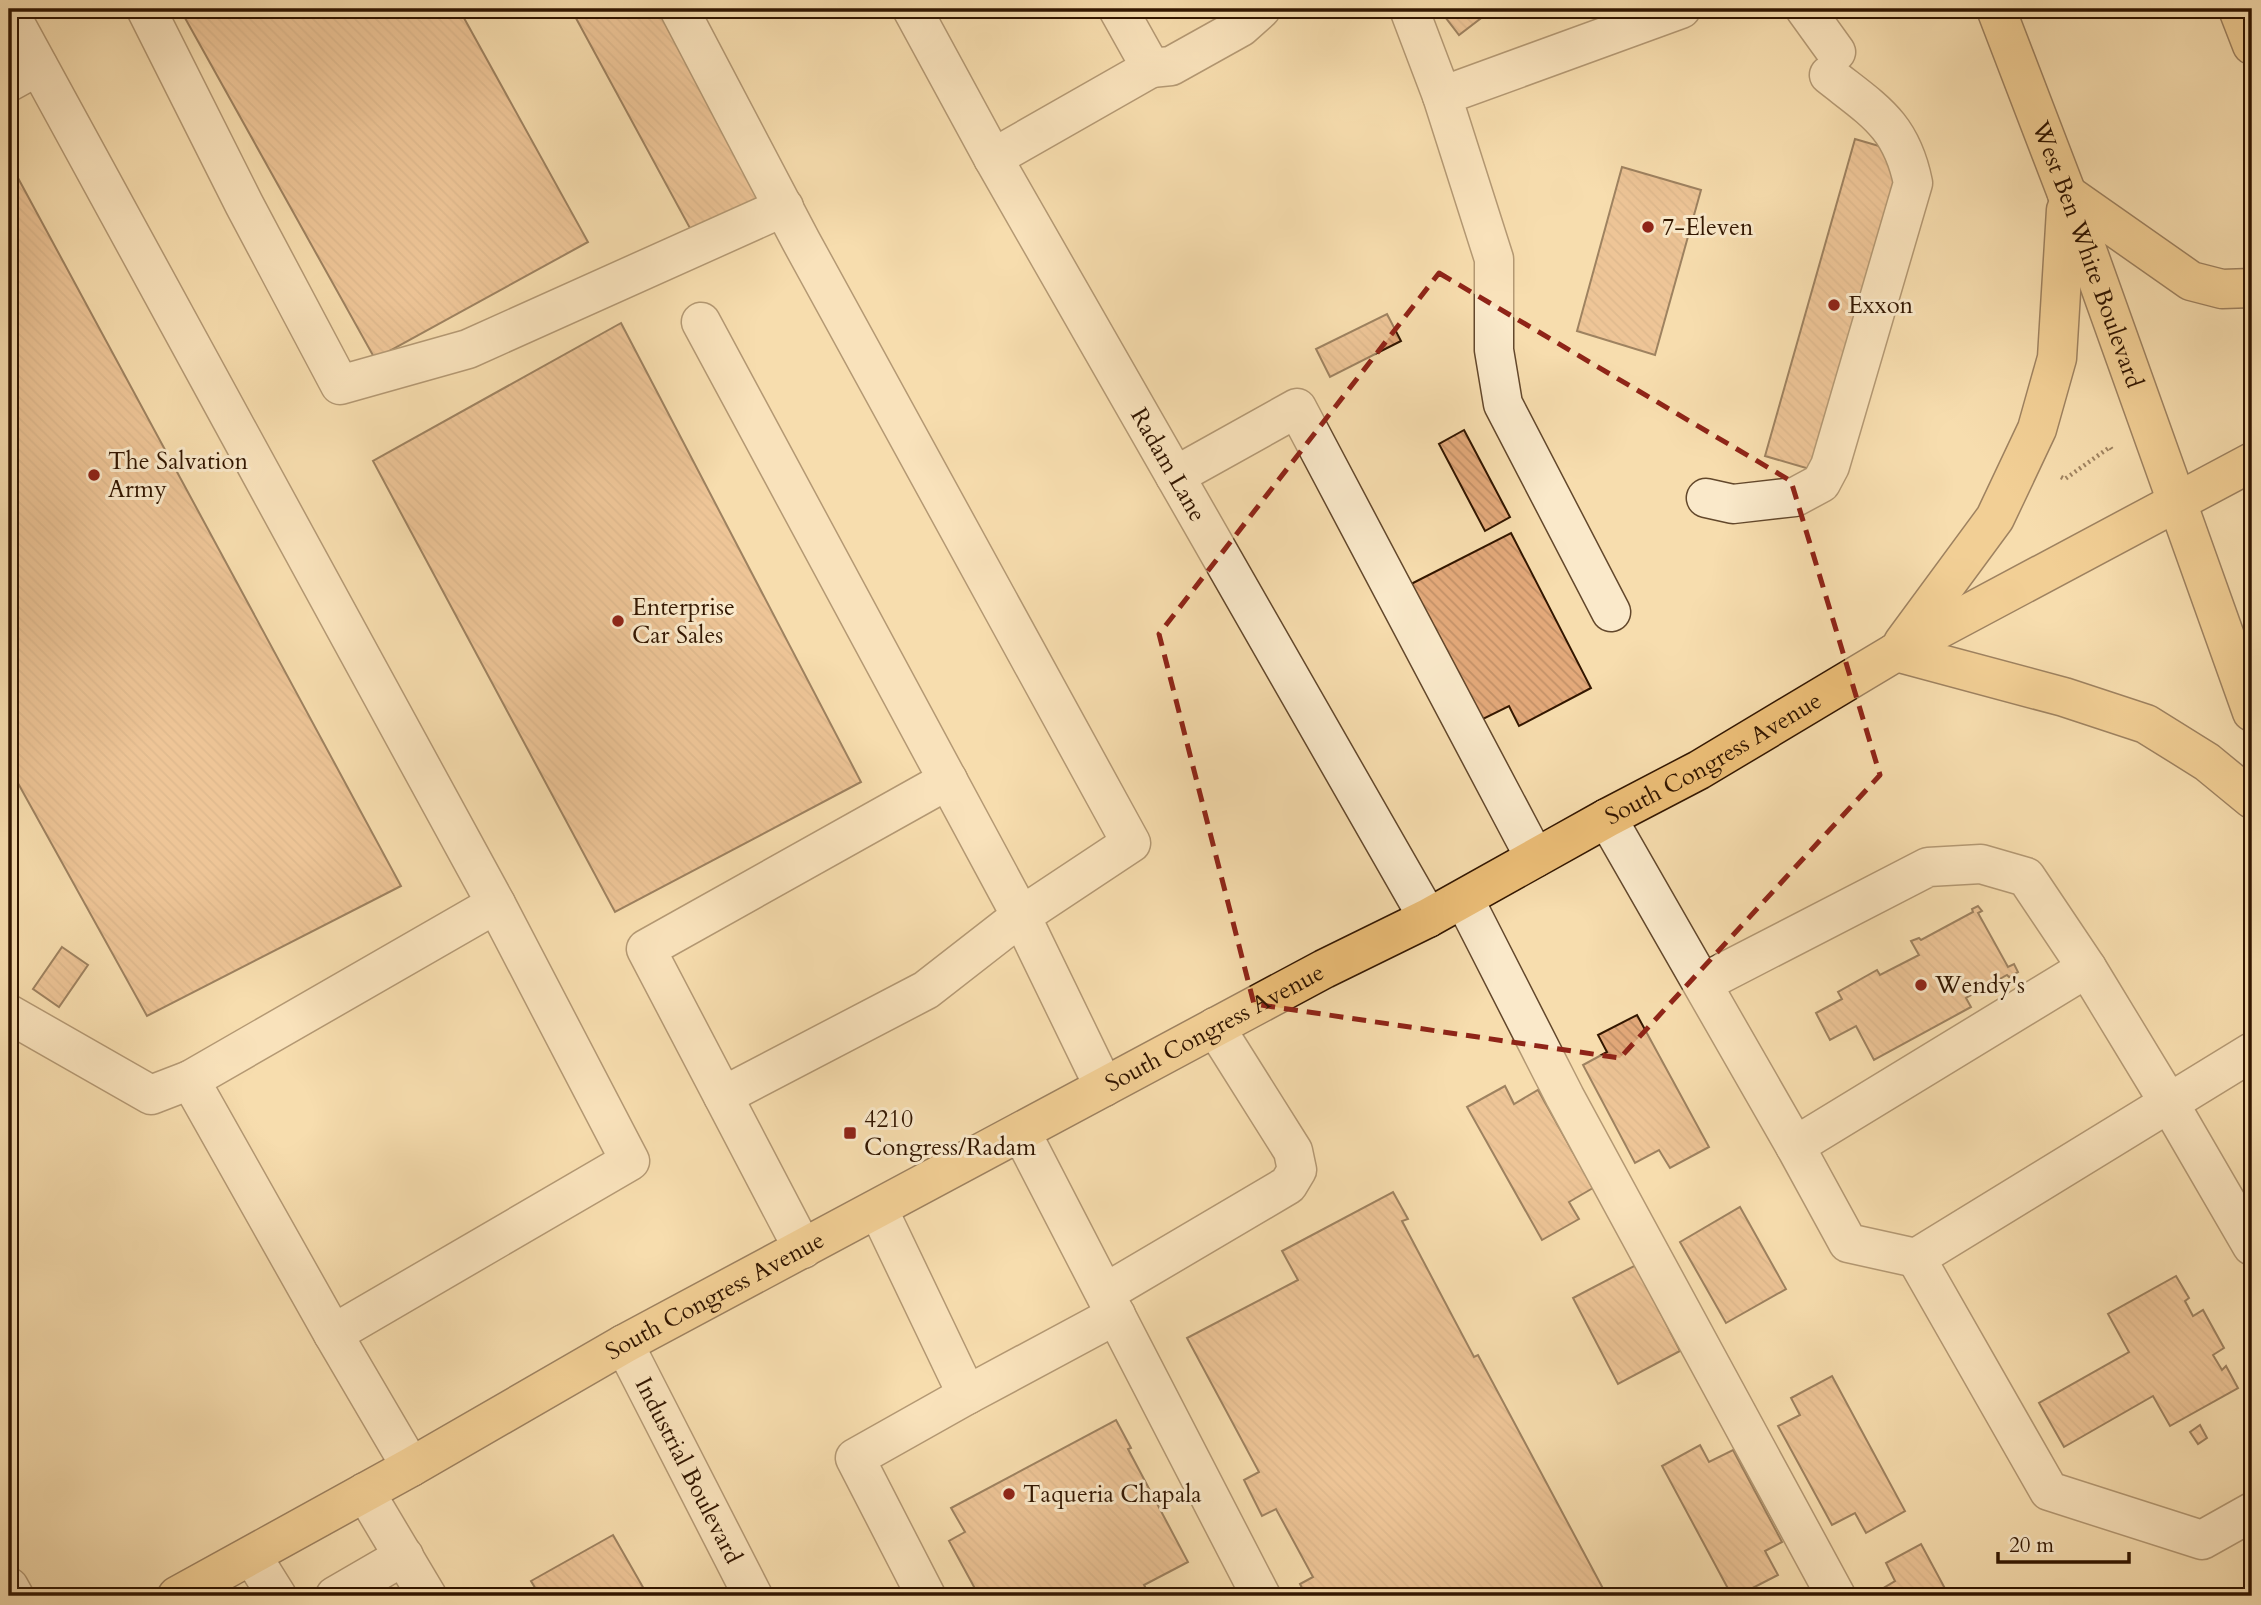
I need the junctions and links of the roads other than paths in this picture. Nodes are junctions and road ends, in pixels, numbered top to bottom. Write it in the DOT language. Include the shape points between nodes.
graph roads {
  1 [pos="146,9"];
  2 [pos="679,9"];
  3 [pos="912,9"];
  4 [pos="1118,9"];
  5 [pos="1261,9"];
  6 [pos="1409,9"];
  7 [pos="1681,9"];
  8 [pos="1805,9"];
  9 [pos="1996,9"];
  10 [pos="2238,9"];
  11 [pos="9,12"];
  12 [pos="2252,45"];
  13 [pos="1152,68"];
  14 [pos="23,74"];
  15 [pos="1442,96"];
  16 [pos="993,158"];
  17 [pos="2067,194"];
  18 [pos="784,208"];
  19 [pos="2252,288"];
  20 [pos="701,322"];
  21 [pos="2252,461"];
  22 [pos="1175,476"];
  23 [pos="1706,498"];
  24 [pos="2176,501"];
  25 [pos="1611,612"];
  26 [pos="1896,652"];
  27 [pos="2252,712"];
  28 [pos="948,780"];
  29 [pos="2252,799"];
  30 [pos="1607,818"];
  31 [pos="1535,858"];
  32 [pos="1464,899"];
  33 [pos="496,904"];
  34 [pos="1021,916"];
  35 [pos="1428,918"];
  36 [pos="2087,968"];
  37 [pos="1703,983"];
  38 [pos="9,1014"];
  39 [pos="1215,1027"];
  40 [pos="2252,1052"];
  41 [pos="190,1080"];
  42 [pos="1104,1087"];
  43 [pos="723,1096"];
  44 [pos="2169,1102"];
  45 [pos="1021,1132"];
  46 [pos="1795,1146"];
  47 [pos="878,1209"];
  48 [pos="2252,1246"];
  49 [pos="803,1249"];
  50 [pos="1916,1258"];
  51 [pos="1110,1304"];
  52 [pos="333,1334"];
  53 [pos="624,1343"];
  54 [pos="967,1395"];
  55 [pos="411,1467"];
  56 [pos="365,1492"];
  57 [pos="2252,1512"];
  58 [pos="252,1556"];
  59 [pos="404,1556"];
  60 [pos="9,1587"];
  61 [pos="14,1596"];
  62 [pos="177,1596"];
  63 [pos="277,1596"];
  64 [pos="335,1596"];
  65 [pos="427,1596"];
  66 [pos="753,1596"];
  67 [pos="926,1596"];
  68 [pos="1261,1596"];
  69 [pos="1836,1596"];
  1 -- 18 [label="street" via="340,385 468,349"];
  2 -- 18 [label="street"];
  3 -- 16 [label="street, Radam Lane"];
  4 -- 13 [label="street"];
  5 -- 13 [label="street" via="1241,27 1171,66"];
  6 -- 15 [label="street"];
  7 -- 15 [label="street"];
  8 -- 23 [label="street" via="1833,63 1886,120 1908,158 1913,183 1830,466 1821,483 1795,497 1733,504"];
  9 -- 17 [label="main road, West Ben White Boulevard"];
  10 -- 12 [label="main road"];
  11 -- 14 [label="street"];
  13 -- 16 [label="street"];
  14 -- 33 [label="street"];
  15 -- 25 [label="street" via="1494,258 1494,350 1503,404"];
  16 -- 22 [label="street, Radam Lane"];
  17 -- 19 [label="main road" via="2191,281 2222,289"];
  17 -- 24 [label="main road, West Ben White Boulevard"];
  17 -- 26 [label="main road" via="2057,358 2037,429 1995,518"];
  18 -- 34 [label="street" via="1131,843"];
  20 -- 28 [label="street"];
  21 -- 24 [label="main road, South Congress Avenue"];
  22 -- 31 [label="street" via="1297,408"];
  22 -- 35 [label="street, Radam Lane"];
  24 -- 26 [label="main road, South Congress Avenue"];
  24 -- 27 [label="main road, West Ben White Boulevard"];
  26 -- 29 [label="main road" via="2146,724 2207,762"];
  26 -- 30 [label="main road, South Congress Avenue" via="1699,770"];
  28 -- 34 [label="street"];
  28 -- 43 [label="street" via="646,949"];
  30 -- 31 [label="main road, South Congress Avenue"];
  30 -- 37 [label="street"];
  31 -- 32 [label="main road, South Congress Avenue"];
  32 -- 35 [label="main road, South Congress Avenue"];
  32 -- 69 [label="street" via="1565,1097"];
  33 -- 41 [label="street"];
  33 -- 52 [label="street" via="630,1161"];
  34 -- 42 [label="street"];
  34 -- 43 [label="street" via="926,990"];
  35 -- 39 [label="main road, South Congress Avenue"];
  36 -- 37 [label="street" via="2026,877 1981,864 1928,867"];
  36 -- 44 [label="street"];
  36 -- 46 [label="street"];
  37 -- 46 [label="street"];
  38 -- 41 [label="street" via="151,1095"];
  39 -- 42 [label="main road, South Congress Avenue"];
  39 -- 51 [label="street" via="1293,1151 1297,1170 1288,1185"];
  40 -- 44 [label="street"];
  41 -- 52 [label="street"];
  42 -- 45 [label="main road, South Congress Avenue"];
  43 -- 49 [label="street"];
  44 -- 48 [label="street"];
  44 -- 50 [label="street"];
  45 -- 47 [label="main road, South Congress Avenue"];
  45 -- 51 [label="street"];
  46 -- 50 [label="street" via="1848,1243"];
  47 -- 49 [label="main road, South Congress Avenue"];
  47 -- 54 [label="street"];
  49 -- 53 [label="main road, South Congress Avenue"];
  50 -- 57 [label="street" via="2049,1490 2202,1540"];
  51 -- 54 [label="street"];
  51 -- 68 [label="street"];
  52 -- 55 [label="street"];
  53 -- 55 [label="main road, South Congress Avenue"];
  53 -- 66 [label="street, Industrial Boulevard"];
  54 -- 67 [label="street" via="855,1458"];
  55 -- 56 [label="main road, South Congress Avenue"];
  56 -- 58 [label="main road, South Congress Avenue"];
  56 -- 59 [label="street"];
  58 -- 62 [label="main road, South Congress Avenue"];
  58 -- 63 [label="street"];
  59 -- 64 [label="street"];
  59 -- 65 [label="street"];
  60 -- 61 [label="street"];
}
